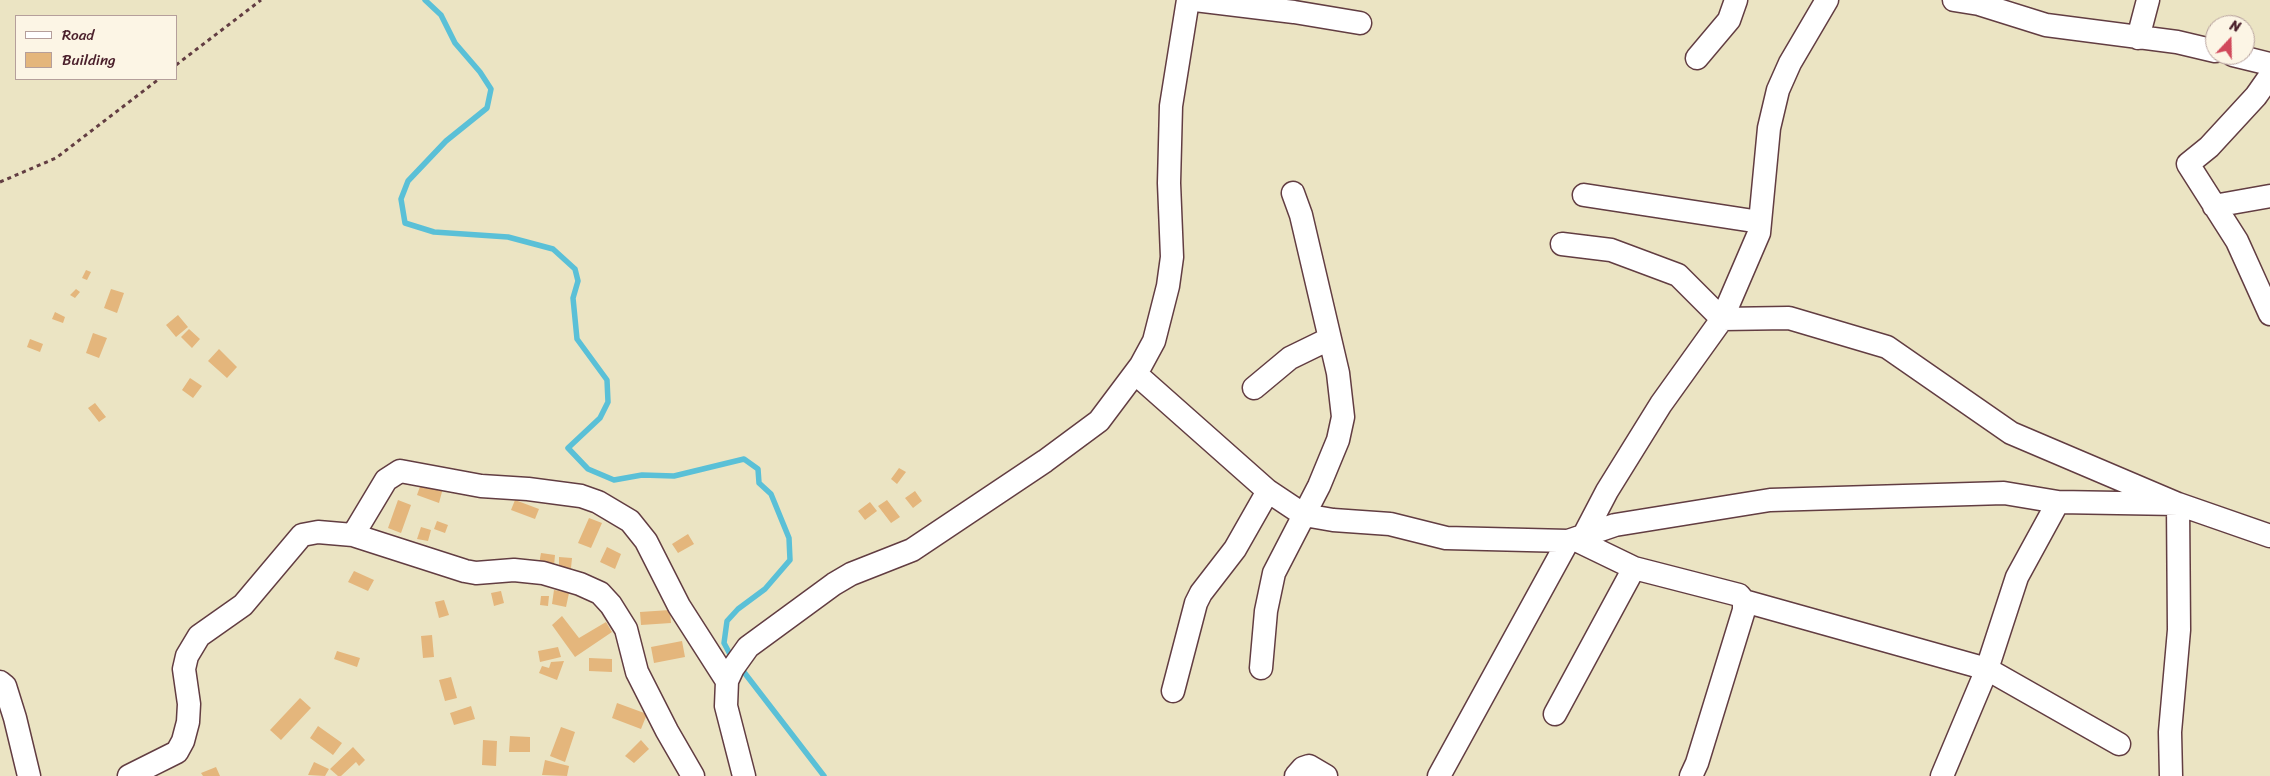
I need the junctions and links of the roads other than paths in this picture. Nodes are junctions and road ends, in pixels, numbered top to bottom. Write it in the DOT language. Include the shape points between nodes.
graph roads {
  1 [pos="1188,0"];
  2 [pos="1195,0"];
  3 [pos="1736,0"];
  4 [pos="1827,0"];
  5 [pos="1957,0"];
  6 [pos="2148,0"];
  7 [pos="1360,23"];
  8 [pos="2138,38"];
  9 [pos="2205,49"];
  10 [pos="1697,58"];
  11 [pos="2255,60"];
  12 [pos="2270,64"];
  13 [pos="2270,76"];
  14 [pos="1294,194"];
  15 [pos="1584,195"];
  16 [pos="2270,196"];
  17 [pos="2214,206"];
  18 [pos="1760,222"];
  19 [pos="1562,244"];
  20 [pos="2270,314"];
  21 [pos="1722,319"];
  22 [pos="1329,339"];
  23 [pos="1136,374"];
  24 [pos="1254,388"];
  25 [pos="1268,491"];
  26 [pos="2058,502"];
  27 [pos="2178,504"];
  28 [pos="1303,513"];
  29 [pos="353,535"];
  30 [pos="2270,536"];
  31 [pos="1575,538"];
  32 [pos="1634,568"];
  33 [pos="1744,601"];
  34 [pos="1261,668"];
  35 [pos="1986,669"];
  36 [pos="727,681"];
  37 [pos="0,682"];
  38 [pos="1173,691"];
  39 [pos="1555,714"];
  40 [pos="2119,744"];
  41 [pos="29,776"];
  42 [pos="129,776"];
  43 [pos="693,776"];
  44 [pos="744,776"];
  45 [pos="1296,776"];
  46 [pos="1326,776"];
  47 [pos="1439,776"];
  48 [pos="1691,776"];
  49 [pos="1942,776"];
  50 [pos="2171,776"];
  1 -- 23 [label="street" via="1171,106 1169,183 1172,257 1168,286 1154,341"];
  2 -- 7 [label="street"];
  3 -- 10 [label="street" via="1729,20"];
  4 -- 18 [label="street" via="1778,90 1769,128"];
  5 -- 8 [label="street" via="2046,25"];
  6 -- 8 [label="street"];
  8 -- 9 [label="street"];
  11 -- 12 [label="street"];
  13 -- 17 [label="street" via="2249,104 2188,164"];
  14 -- 22 [label="street"];
  15 -- 18 [label="street"];
  16 -- 17 [label="street"];
  17 -- 20 [label="street" via="2237,241"];
  18 -- 21 [label="street" via="1759,232"];
  19 -- 21 [label="street" via="1612,250 1678,275"];
  21 -- 27 [label="street" via="1789,318 1887,347 2011,433"];
  21 -- 31 [label="street" via="1661,404"];
  22 -- 24 [label="street" via="1290,358"];
  22 -- 28 [label="street" via="1338,373 1343,417 1338,440 1319,486"];
  23 -- 25 [label="street"];
  23 -- 36 [label="street" via="1091,427 998,494 912,550 834,584 748,648"];
  25 -- 28 [label="street"];
  25 -- 38 [label="street" via="1235,549 1196,603"];
  26 -- 27 [label="street"];
  26 -- 31 [label="street" via="2004,493 1770,500 1615,525"];
  26 -- 35 [label="street" via="2017,577"];
  27 -- 30 [label="street"];
  27 -- 50 [label="street" via="2179,630 2170,732"];
  28 -- 31 [label="street" via="1333,520 1390,524 1446,538"];
  28 -- 34 [label="street" via="1274,573 1266,610"];
  29 -- 36 [label="street" via="386,480 400,471 481,486 580,496 598,502 630,521 646,541 679,606"];
  29 -- 42 [label="street" via="318,532 302,535 243,605 199,636 187,656 184,669 189,704 183,741 177,752"];
  29 -- 43 [label="street" via="465,571 543,573 600,593 626,629 637,672"];
  31 -- 32 [label="street"];
  31 -- 47 [label="street"];
  32 -- 33 [label="street" via="1739,595"];
  32 -- 39 [label="street"];
  33 -- 35 [label="street"];
  33 -- 48 [label="street" via="1744,610"];
  35 -- 40 [label="street"];
  35 -- 49 [label="street"];
  36 -- 44 [label="street" via="726,706"];
  37 -- 41 [label="street" via="5,686 15,718"];
  45 -- 46 [label="street" via="1309,766"];
}
